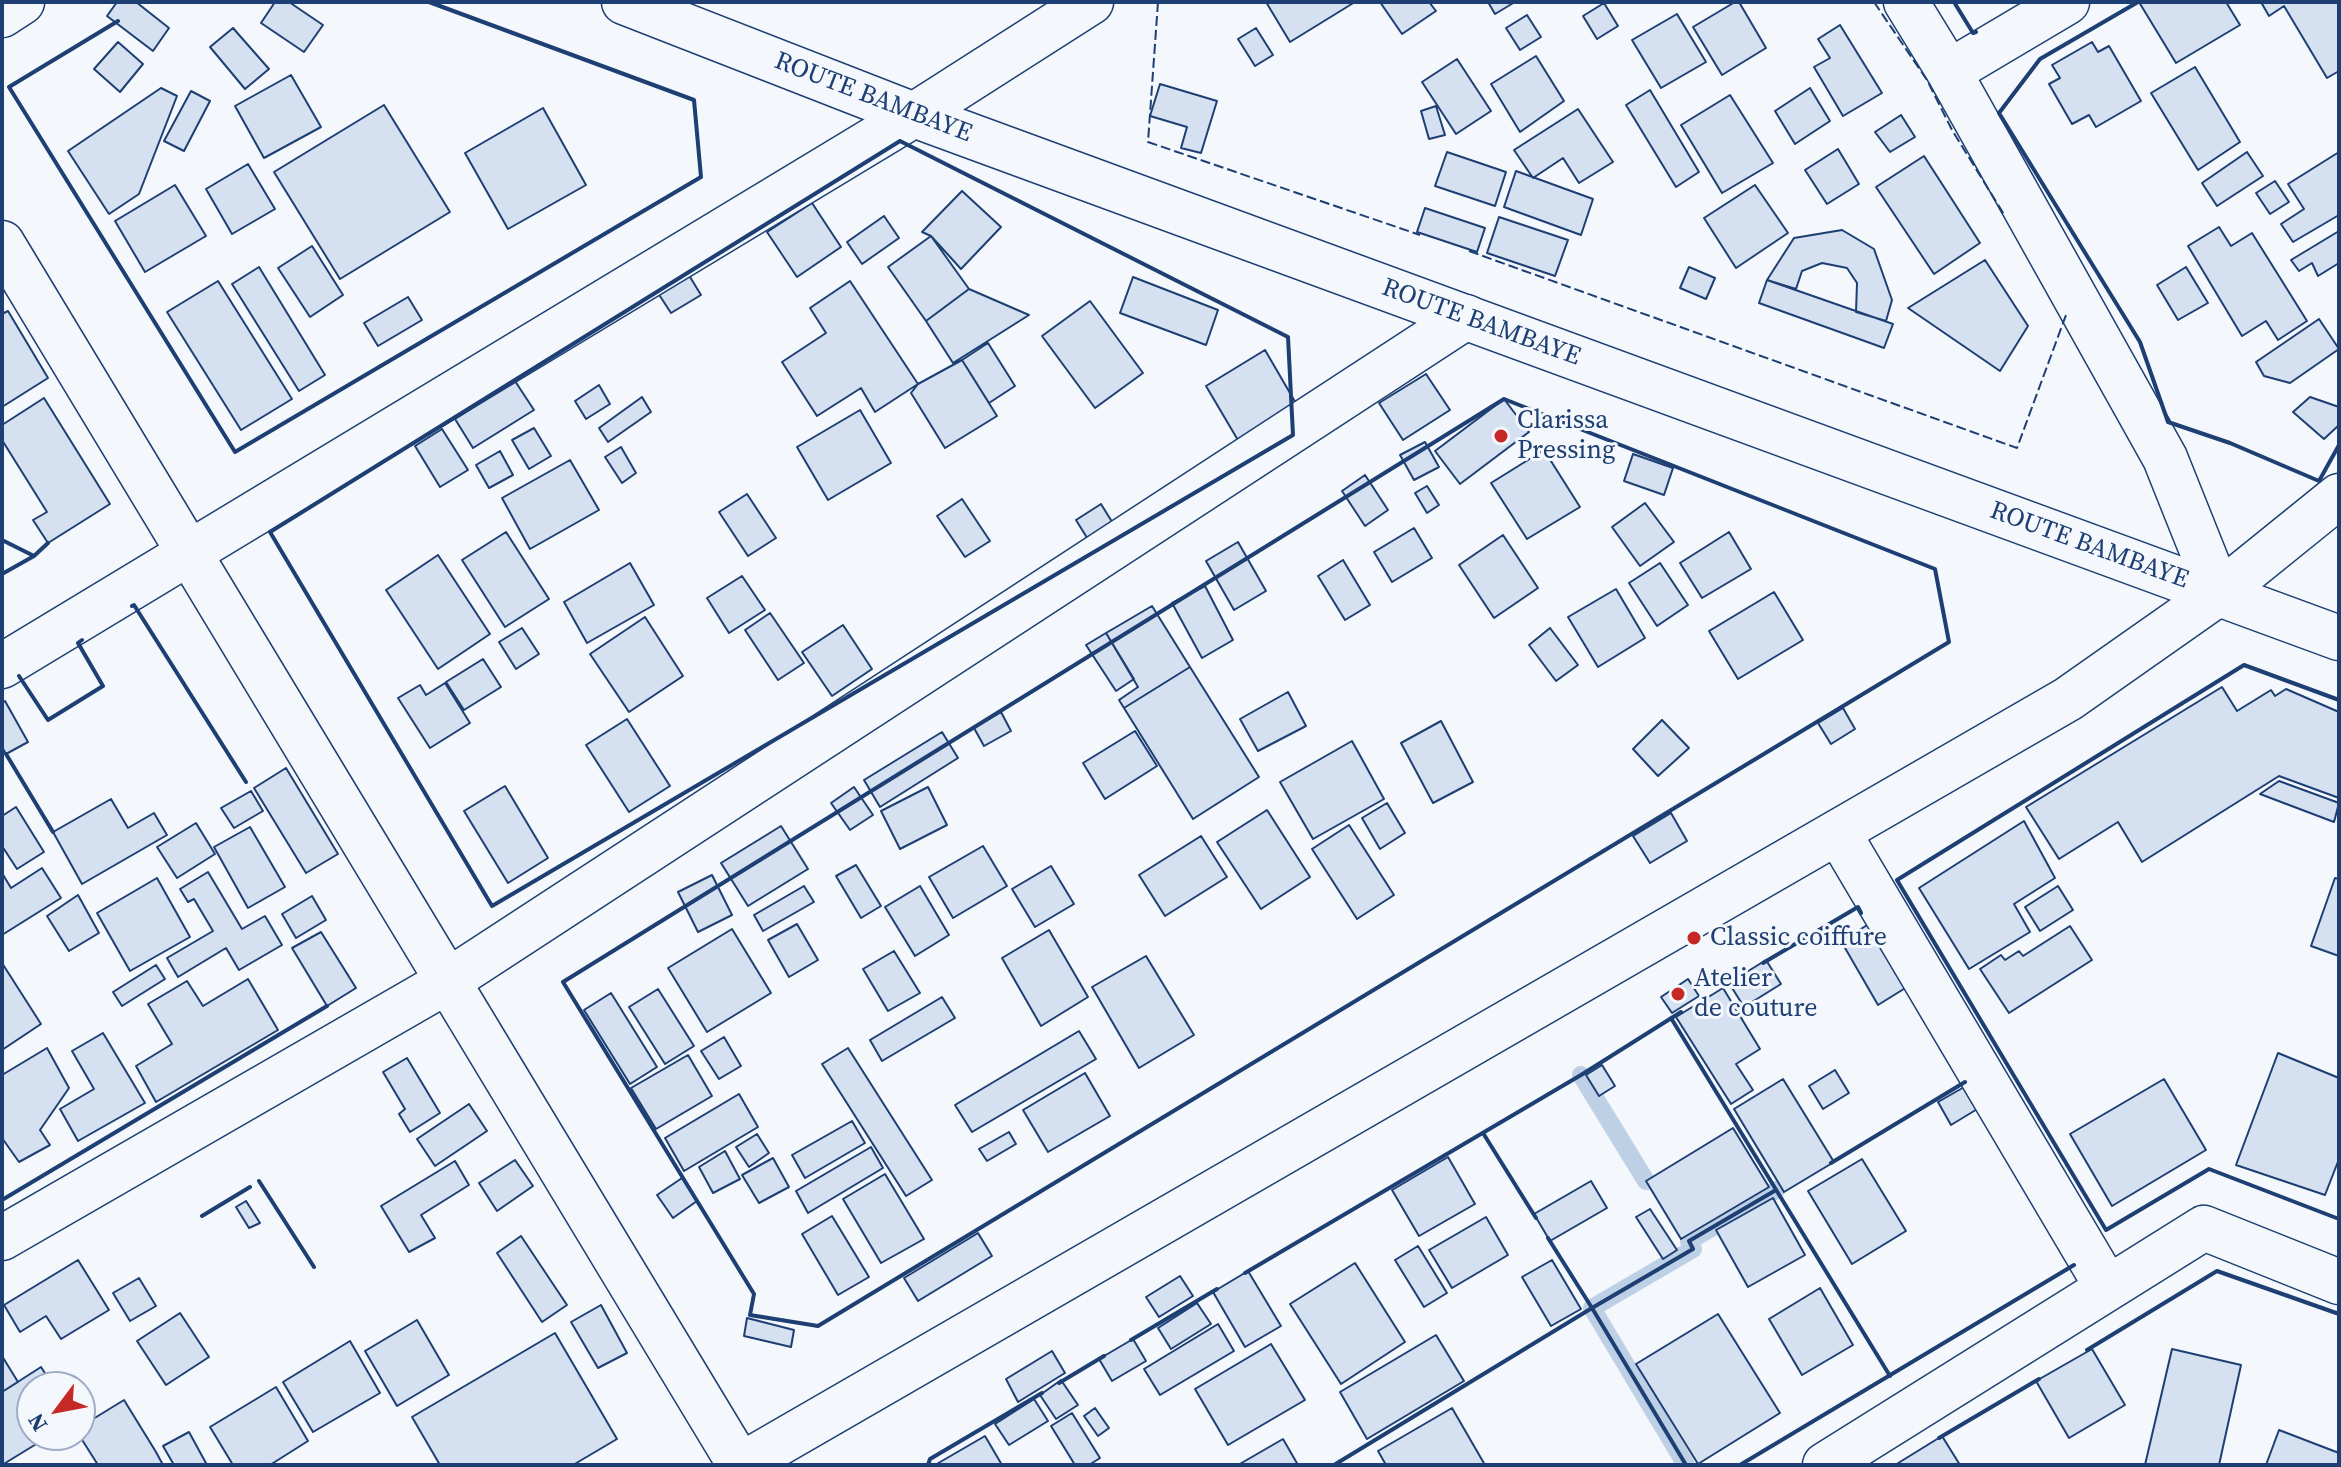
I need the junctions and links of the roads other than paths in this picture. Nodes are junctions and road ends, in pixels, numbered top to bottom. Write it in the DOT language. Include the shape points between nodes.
graph roads {
  1 [pos="22,2"];
  2 [pos="624,2"];
  3 [pos="1091,2"];
  4 [pos="1906,2"];
  5 [pos="2067,2"];
  6 [pos="2,15"];
  7 [pos="1949,72"];
  8 [pos="914,115"];
  9 [pos="2,243"];
  10 [pos="1466,317"];
  11 [pos="2339,496"];
  12 [pos="189,551"];
  13 [pos="2219,593"];
  14 [pos="2339,638"];
  15 [pos="2,666"];
  16 [pos="1839,834"];
  17 [pos="448,981"];
  18 [pos="2,1238"];
  19 [pos="2339,1282"];
  20 [pos="2107,1287"];
  21 [pos="741,1465"];
  22 [pos="1825,1465"];
  1 -- 6 [label="street"];
  2 -- 8 [label="street, ROUTE BAMBAYE"];
  3 -- 8 [label="street"];
  4 -- 7 [label="street"];
  5 -- 7 [label="street"];
  7 -- 13 [label="street" via="2165,458"];
  8 -- 10 [label="street, ROUTE BAMBAYE"];
  8 -- 12 [label="street"];
  9 -- 12 [label="street"];
  10 -- 13 [label="street, ROUTE BAMBAYE"];
  10 -- 17 [label="street"];
  11 -- 13 [label="street"];
  12 -- 15 [label="street"];
  12 -- 17 [label="street"];
  13 -- 14 [label="street, ROUTE BAMBAYE"];
  13 -- 16 [label="street" via="2068,699"];
  16 -- 20 [label="street"];
  16 -- 21 [label="street"];
  17 -- 18 [label="street"];
  17 -- 21 [label="street"];
  19 -- 20 [label="street" via="2204,1228"];
  20 -- 22 [label="street"];
}
